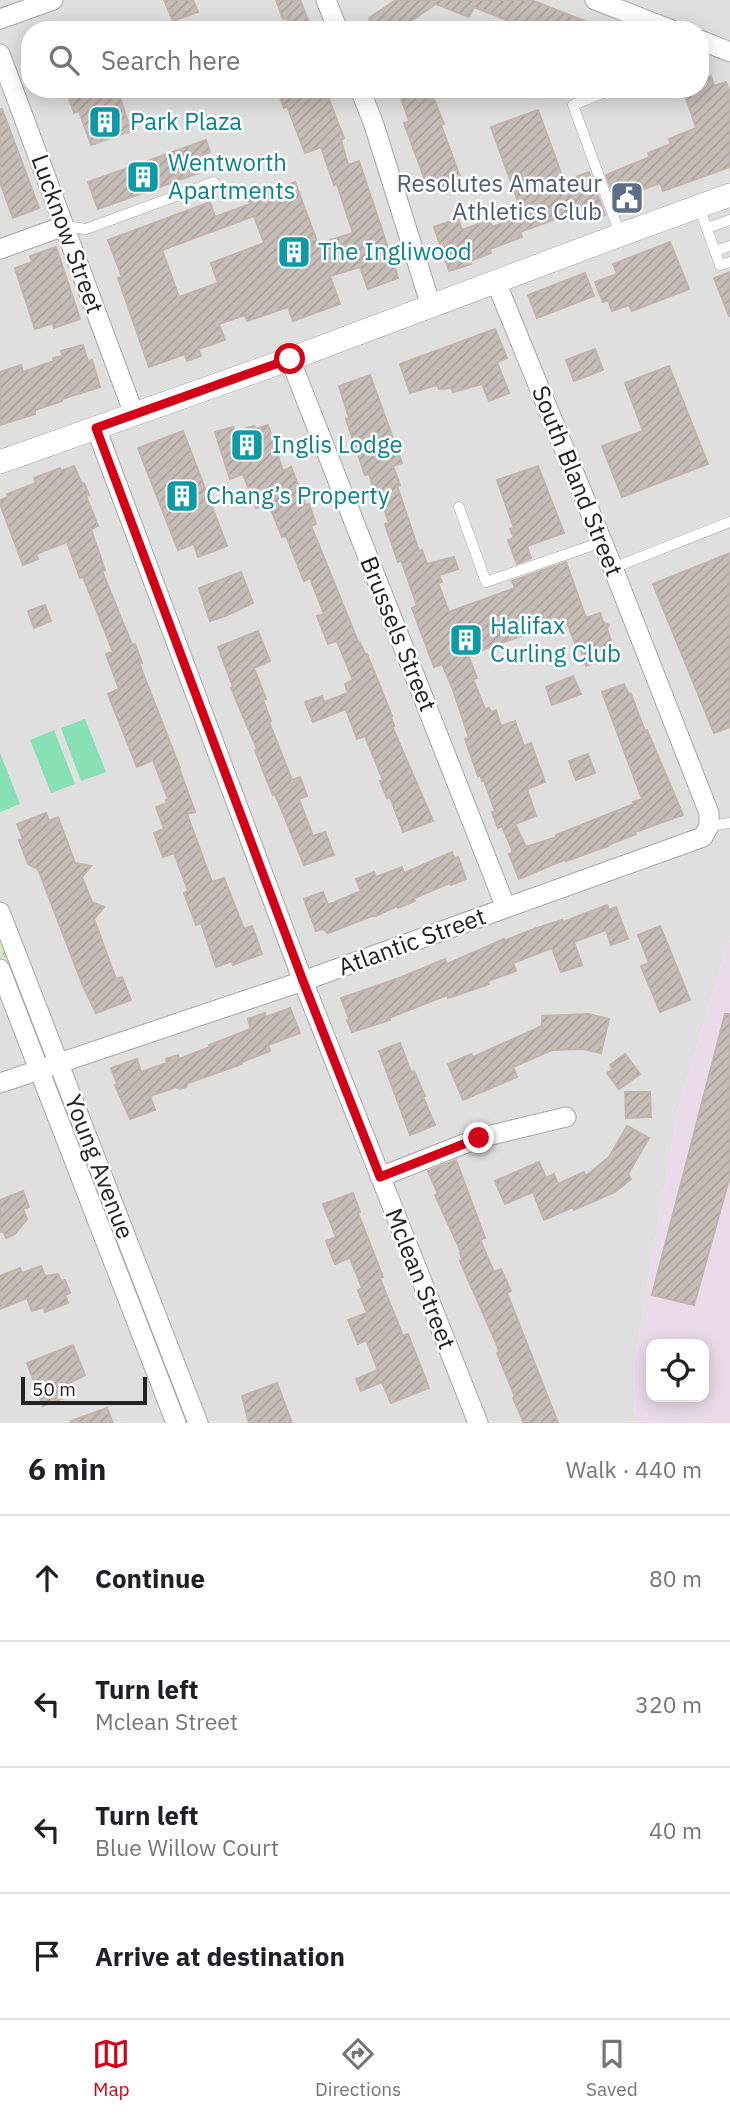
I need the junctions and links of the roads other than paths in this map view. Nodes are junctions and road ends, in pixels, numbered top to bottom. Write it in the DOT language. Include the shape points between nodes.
graph roads {
  1 [pos="53,0"];
  2 [pos="326,0"];
  3 [pos="595,0"];
  4 [pos="0,19"];
  5 [pos="334,21"];
  6 [pos="650,21"];
  7 [pos="709,44"];
  8 [pos="730,52"];
  9 [pos="0,54"];
  10 [pos="364,98"];
  11 [pos="590,98"];
  12 [pos="214,182"];
  13 [pos="730,195"];
  14 [pos="699,206"];
  15 [pos="730,220"];
  16 [pos="64,226"];
  17 [pos="707,228"];
  18 [pos="620,235"];
  19 [pos="730,246"];
  20 [pos="0,249"];
  21 [pos="715,251"];
  22 [pos="730,262"];
  23 [pos="496,282"];
  24 [pos="431,306"];
  25 [pos="290,359"];
  26 [pos="134,414"];
  27 [pos="96,428"];
  28 [pos="0,463"];
  29 [pos="458,507"];
  30 [pos="730,522"];
  31 [pos="602,542"];
  32 [pos="613,569"];
  33 [pos="730,823"];
  34 [pos="706,832"];
  35 [pos="506,908"];
  36 [pos="0,912"];
  37 [pos="0,969"];
  38 [pos="303,981"];
  39 [pos="59,1064"];
  40 [pos="39,1070"];
  41 [pos="0,1083"];
  42 [pos="566,1117"];
  43 [pos="380,1177"];
  44 [pos="176,1423"];
  45 [pos="198,1423"];
  46 [pos="478,1423"];
  1 -- 4 [label="street"];
  2 -- 5 [label="street"];
  3 -- 6 [label="street"];
  7 -- 8 [label="street"];
  9 -- 16 [label="street, Lucknow Street"];
  10 -- 24 [label="street"];
  11 -- 18 [label="lane" via="573,105"];
  12 -- 16 [label="lane" via="86,229"];
  13 -- 14 [label="street"];
  14 -- 17 [label="lane"];
  14 -- 18 [label="street"];
  15 -- 17 [label="lane"];
  16 -- 20 [label="street"];
  16 -- 26 [label="street, Lucknow Street"];
  17 -- 21 [label="lane"];
  18 -- 23 [label="street"];
  19 -- 21 [label="lane"];
  21 -- 22 [label="lane" via="720,265"];
  23 -- 24 [label="street"];
  23 -- 31 [label="street, South Bland Street"];
  24 -- 25 [label="street"];
  25 -- 26 [label="street"];
  25 -- 35 [label="street, Brussels Street"];
  26 -- 27 [label="street"];
  27 -- 28 [label="street"];
  27 -- 38 [label="street, Mclean Street"];
  29 -- 31 [label="lane" via="486,582"];
  30 -- 32 [label="lane"];
  31 -- 32 [label="street, South Bland Street"];
  32 -- 34 [label="street, South Bland Street" via="709,813"];
  33 -- 34 [label="lane"];
  34 -- 35 [label="street, Atlantic Street"];
  35 -- 38 [label="street, Atlantic Street"];
  36 -- 39 [label="street, Young Avenue"];
  37 -- 40 [label="street, Young Avenue"];
  38 -- 39 [label="street, Atlantic Street"];
  38 -- 43 [label="street, Mclean Street"];
  39 -- 40 [label="street, Atlantic Street"];
  39 -- 45 [label="street, Young Avenue"];
  40 -- 41 [label="street, Atlantic Street"];
  40 -- 44 [label="street, Young Avenue"];
  42 -- 43 [label="street" via="479,1138"];
  43 -- 46 [label="street, Mclean Street"];
}
